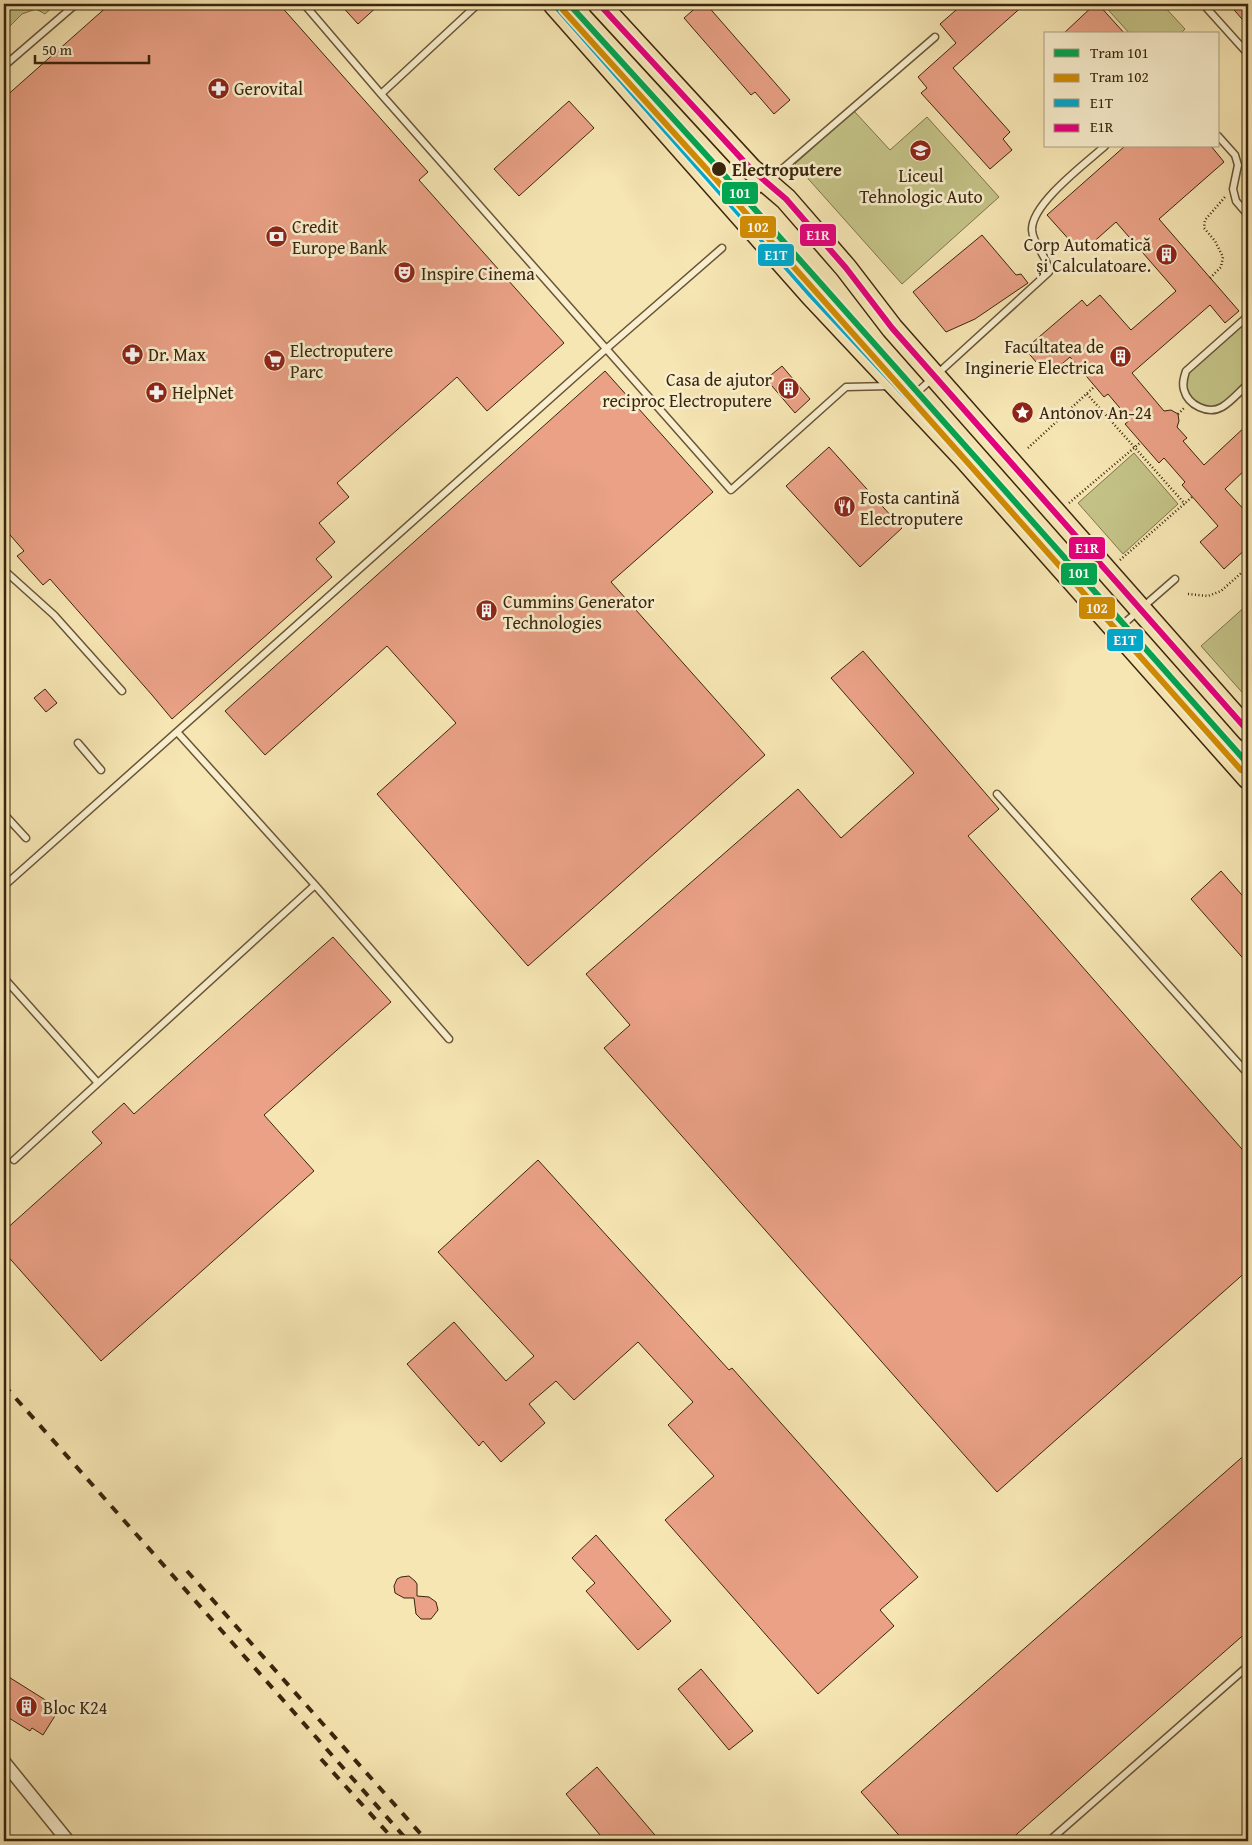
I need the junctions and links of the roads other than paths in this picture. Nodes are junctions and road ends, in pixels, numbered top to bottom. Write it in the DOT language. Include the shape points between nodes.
graph roads {
  1 [pos="76,4"];
  2 [pos="304,4"];
  3 [pos="478,4"];
  4 [pos="554,4"];
  5 [pos="599,4"];
  6 [pos="1203,4"];
  7 [pos="935,37"];
  8 [pos="1248,54"];
  9 [pos="4,66"];
  10 [pos="381,94"];
  11 [pos="1220,138"];
  12 [pos="1103,148"];
  13 [pos="766,182"];
  14 [pos="735,209"];
  15 [pos="1248,215"];
  16 [pos="722,248"];
  17 [pos="1248,316"];
  18 [pos="606,349"];
  19 [pos="934,376"];
  20 [pos="1248,384"];
  21 [pos="903,393"];
  22 [pos="4,570"];
  23 [pos="1175,579"];
  24 [pos="1140,609"];
  25 [pos="1117,630"];
  26 [pos="122,691"];
  27 [pos="1248,731"];
  28 [pos="178,733"];
  29 [pos="78,743"];
  30 [pos="101,770"];
  31 [pos="1248,778"];
  32 [pos="997,794"];
  33 [pos="4,814"];
  34 [pos="26,838"];
  35 [pos="4,886"];
  36 [pos="315,886"];
  37 [pos="4,978"];
  38 [pos="449,1039"];
  39 [pos="1248,1074"];
  40 [pos="98,1082"];
  41 [pos="14,1160"];
  42 [pos="1248,1666"];
  43 [pos="4,1762"];
  44 [pos="61,1839"];
  45 [pos="1049,1841"];
  1 -- 9 [label="lane"];
  2 -- 10 [label="lane"];
  3 -- 10 [label="lane"];
  4 -- 14 [label="main road"];
  5 -- 13 [label="main road"];
  6 -- 8 [label="lane"];
  7 -- 13 [label="lane"];
  10 -- 18 [label="lane"];
  11 -- 15 [label="lane" via="1235,155 1238,165 1232,189 1236,201"];
  12 -- 19 [label="lane" via="1051,194 1035,215 1032,229 1035,243 1049,263 1049,272"];
  13 -- 14 [label="lane"];
  13 -- 19 [label="main road" via="786,199 846,268"];
  14 -- 21 [label="main road" via="810,295"];
  16 -- 18 [label="lane"];
  17 -- 20 [label="lane" via="1186,371 1183,381 1184,392 1191,401 1208,410 1222,407"];
  18 -- 21 [label="lane" via="732,490 846,387"];
  18 -- 28 [label="lane"];
  19 -- 21 [label="lane"];
  19 -- 24 [label="main road"];
  21 -- 25 [label="main road"];
  22 -- 26 [label="lane" via="54,615"];
  23 -- 24 [label="lane"];
  24 -- 25 [label="lane"];
  24 -- 27 [label="main road"];
  25 -- 31 [label="main road"];
  28 -- 35 [label="lane"];
  28 -- 36 [label="lane"];
  29 -- 30 [label="lane"];
  32 -- 39 [label="lane"];
  33 -- 34 [label="lane"];
  36 -- 38 [label="lane"];
  36 -- 40 [label="lane"];
  37 -- 40 [label="lane"];
  40 -- 41 [label="lane"];
  42 -- 45 [label="lane"];
  43 -- 44 [label="street"];
}
